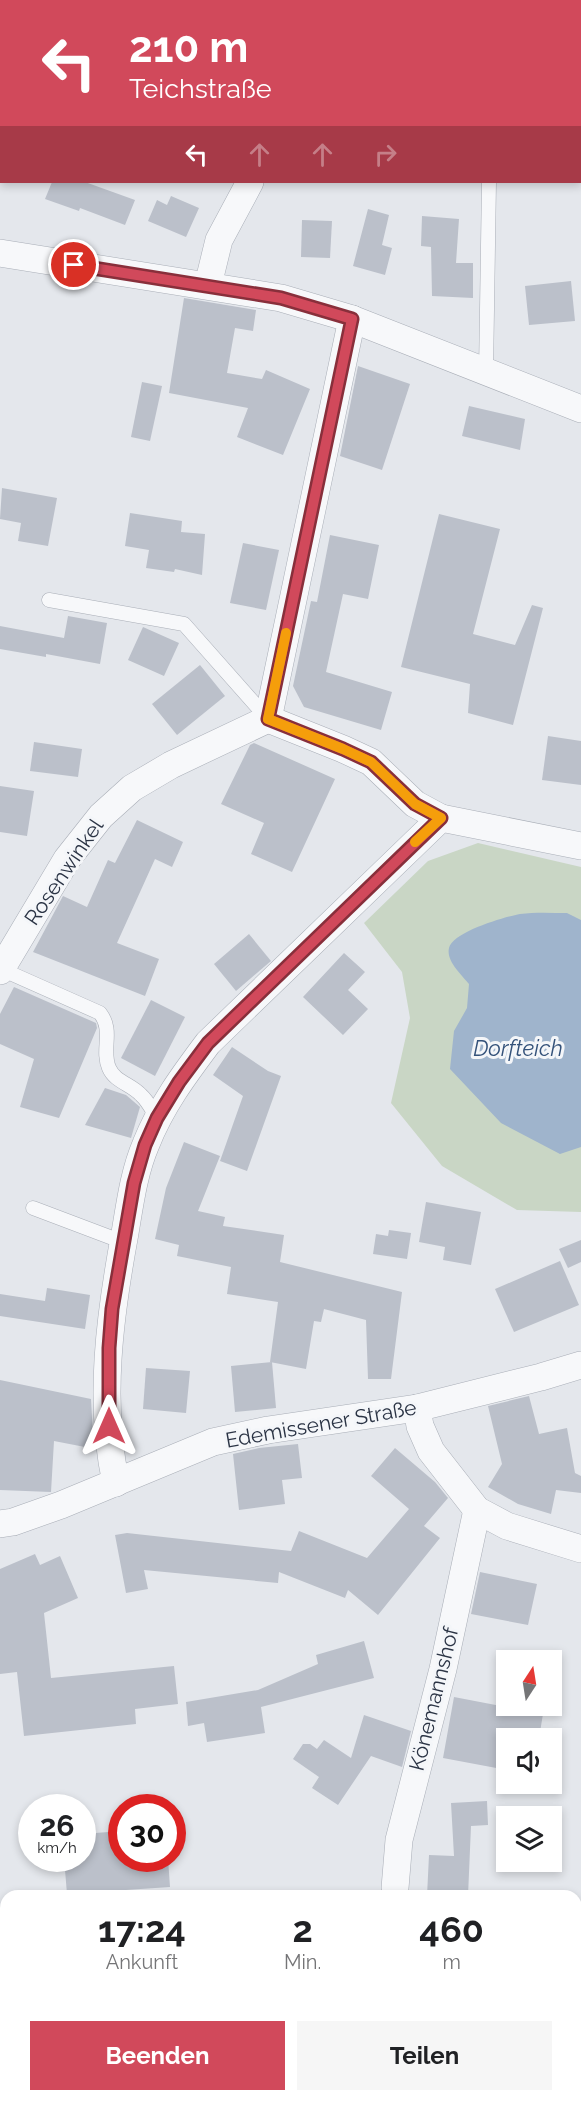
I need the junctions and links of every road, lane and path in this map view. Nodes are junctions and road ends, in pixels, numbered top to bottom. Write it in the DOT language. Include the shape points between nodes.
graph roads {
  1 [pos="249,183"];
  2 [pos="489,183"];
  3 [pos="0,253"];
  4 [pos="51,262"];
  5 [pos="0,271"];
  6 [pos="208,285"];
  7 [pos="352,319"];
  8 [pos="486,373"];
  9 [pos="581,409"];
  10 [pos="49,600"];
  11 [pos="268,719"];
  12 [pos="441,818"];
  13 [pos="581,846"];
  14 [pos="0,970"];
  15 [pos="157,1118"];
  16 [pos="33,1208"];
  17 [pos="123,1242"];
  18 [pos="581,1365"];
  19 [pos="417,1408"];
  20 [pos="116,1483"];
  21 [pos="477,1510"];
  22 [pos="0,1524"];
  23 [pos="581,1549"];
  24 [pos="395,1888"];
  1 -- 6 [label="street" via="219,240"];
  2 -- 8 [label="lane"];
  3 -- 4 [label="street"];
  4 -- 5 [label="street"];
  4 -- 6 [label="street"];
  6 -- 7 [label="street" via="281,298"];
  7 -- 8 [label="street"];
  7 -- 11 [label="street"];
  8 -- 9 [label="street"];
  10 -- 11 [label="lane" via="184,624"];
  11 -- 12 [label="street" via="371,762 415,804"];
  11 -- 14 [label="street, Rosenwinkel" via="171,765 132,788 100,816 68,859"];
  12 -- 13 [label="street"];
  12 -- 15 [label="street" via="208,1043"];
  14 -- 15 [label="lane" via="100,1013 106,1021 106,1060 110,1071 140,1093"];
  15 -- 17 [label="street" via="134,1183"];
  16 -- 17 [label="lane"];
  17 -- 20 [label="street" via="109,1348 109,1450"];
  18 -- 19 [label="street, Edemissener Straße"];
  19 -- 20 [label="street, Edemissener Straße" via="213,1442"];
  19 -- 21 [label="street" via="431,1451"];
  20 -- 22 [label="street, Edemissener Straße"];
  21 -- 23 [label="street" via="507,1526"];
  21 -- 24 [label="street, Könemannshof" via="443,1669 399,1840"];
}
